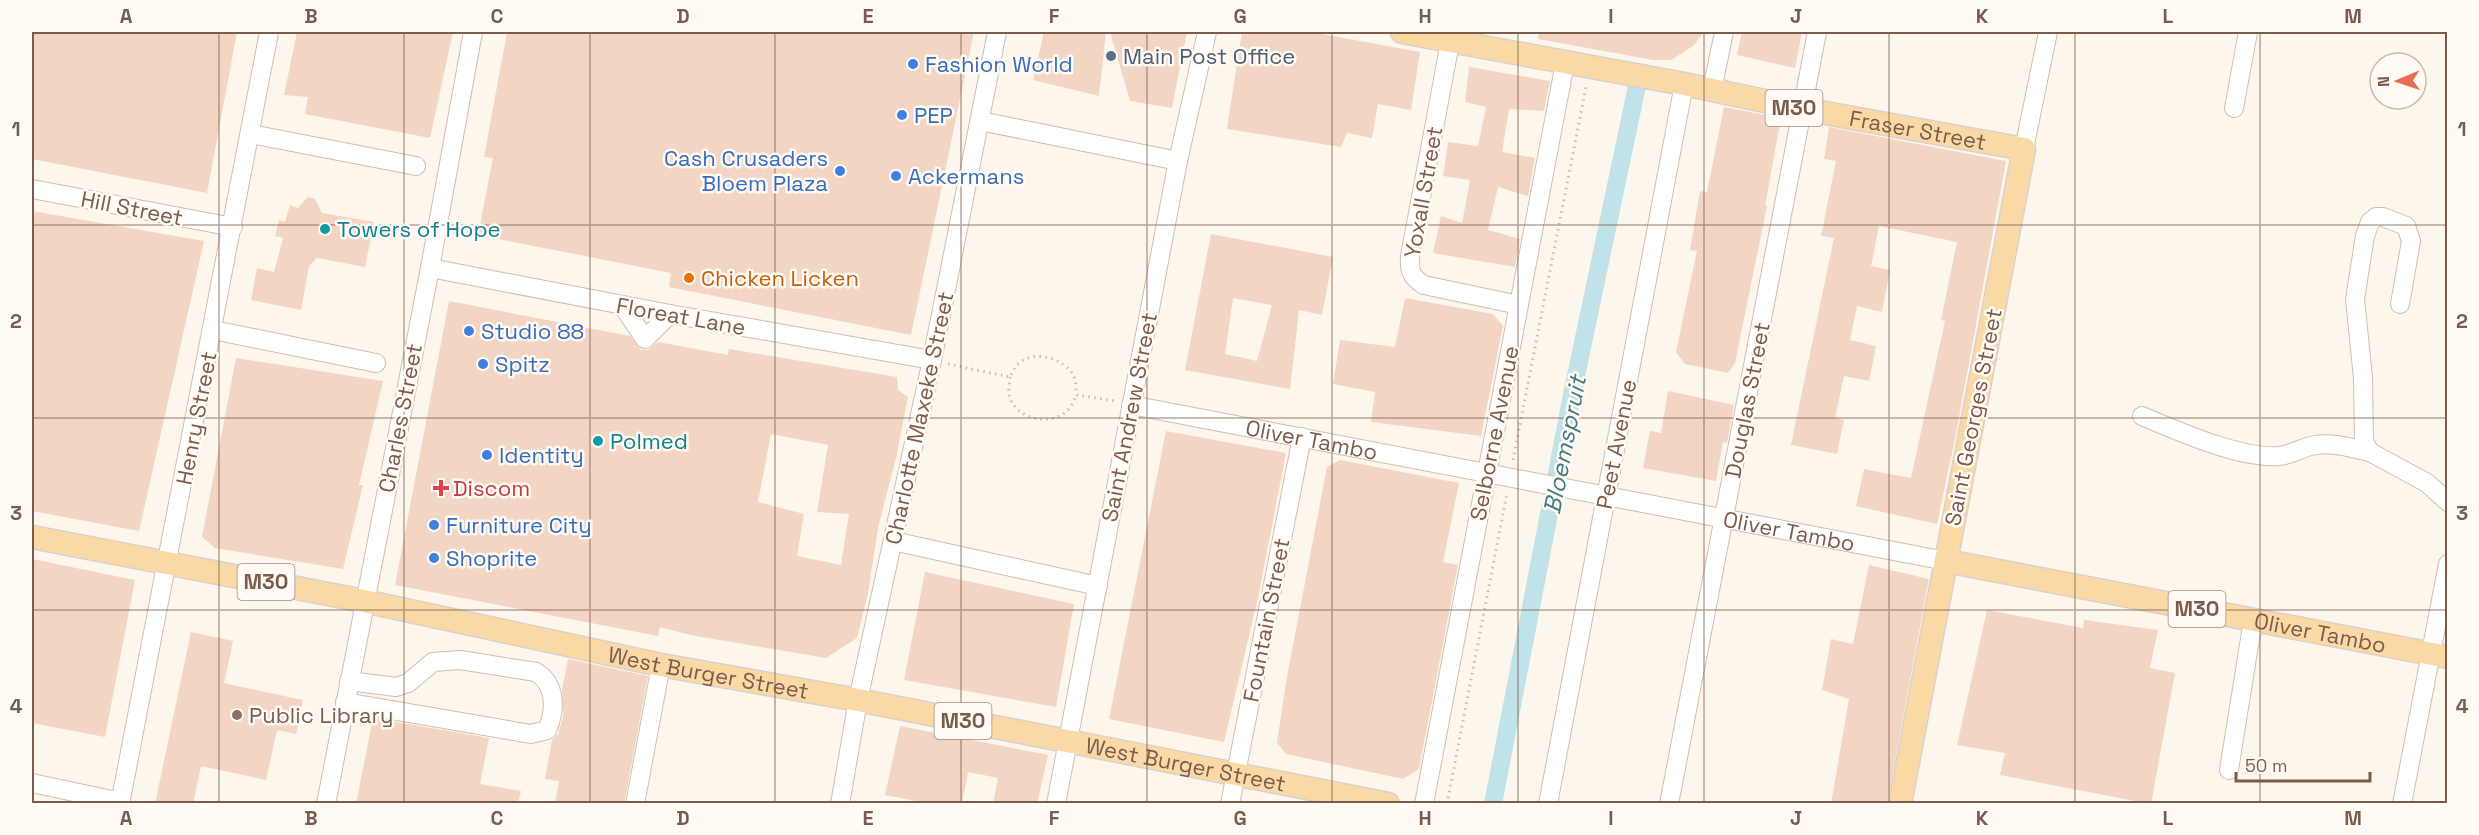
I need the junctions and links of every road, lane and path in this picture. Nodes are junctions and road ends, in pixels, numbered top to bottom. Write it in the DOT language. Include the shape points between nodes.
graph roads {
  1 [pos="269,32"];
  2 [pos="473,32"];
  3 [pos="998,32"];
  4 [pos="1207,32"];
  5 [pos="1402,32"];
  6 [pos="1724,32"];
  7 [pos="1817,32"];
  8 [pos="2048,32"];
  9 [pos="2248,32"];
  10 [pos="1451,37"];
  11 [pos="1565,63"];
  12 [pos="1589,67"];
  13 [pos="1684,84"];
  14 [pos="1712,90"];
  15 [pos="2234,108"];
  16 [pos="1803,110"];
  17 [pos="980,121"];
  18 [pos="251,134"];
  19 [pos="2024,149"];
  20 [pos="1178,161"];
  21 [pos="416,166"];
  22 [pos="32,189"];
  23 [pos="233,227"];
  24 [pos="430,268"];
  25 [pos="2400,304"];
  26 [pos="622,305"];
  27 [pos="1519,305"];
  28 [pos="670,314"];
  29 [pos="213,330"];
  30 [pos="932,360"];
  31 [pos="376,363"];
  32 [pos="1010,377"];
  33 [pos="1077,395"];
  34 [pos="1131,405"];
  35 [pos="2142,416"];
  36 [pos="1302,436"];
  37 [pos="2370,452"];
  38 [pos="1487,472"];
  39 [pos="1510,477"];
  40 [pos="1598,494"];
  41 [pos="2448,502"];
  42 [pos="1724,519"];
  43 [pos="32,537"];
  44 [pos="893,541"];
  45 [pos="1946,561"];
  46 [pos="167,564"];
  47 [pos="2448,564"];
  48 [pos="1098,586"];
  49 [pos="364,601"];
  50 [pos="2253,620"];
  51 [pos="2439,656"];
  52 [pos="661,665"];
  53 [pos="349,681"];
  54 [pos="391,686"];
  55 [pos="858,700"];
  56 [pos="345,702"];
  57 [pos="388,709"];
  58 [pos="1068,742"];
  59 [pos="2229,770"];
  60 [pos="1236,773"];
  61 [pos="32,783"];
  62 [pos="120,803"];
  63 [pos="326,804"];
  64 [pos="635,804"];
  65 [pos="840,804"];
  66 [pos="1056,804"];
  67 [pos="1230,804"];
  68 [pos="1388,804"];
  69 [pos="1424,804"];
  70 [pos="1447,804"];
  71 [pos="1548,804"];
  72 [pos="1669,804"];
  73 [pos="1900,804"];
  74 [pos="2402,804"];
  1 -- 18 [label="street, Henry Street"];
  2 -- 24 [label="street, Charles Street"];
  3 -- 17 [label="street, Charlotte Maxeke Street"];
  4 -- 20 [label="street, Saint Andrew Street"];
  5 -- 10 [label="main road, M30"];
  6 -- 14 [label="street"];
  7 -- 16 [label="street, Douglas Street"];
  8 -- 19 [label="street, Saint Georges Street"];
  9 -- 15 [label="street"];
  10 -- 11 [label="main road, M30"];
  10 -- 27 [label="street, Yoxall Street" via="1409,270 1424,285"];
  11 -- 12 [label="main road, Fraser Street / M30"];
  11 -- 27 [label="street, Selborne Avenue"];
  12 -- 13 [label="main road, Fraser Street / M30"];
  12 -- 39 [label="path"];
  13 -- 14 [label="main road, Fraser Street / M30"];
  13 -- 40 [label="street, Peet Avenue"];
  14 -- 16 [label="main road, Fraser Street / M30"];
  16 -- 19 [label="main road, Fraser Street / M30"];
  16 -- 42 [label="street, Douglas Street"];
  17 -- 20 [label="street"];
  17 -- 30 [label="street, Charlotte Maxeke Street"];
  18 -- 21 [label="street"];
  18 -- 23 [label="street, Henry Street"];
  19 -- 45 [label="main road, Saint Georges Street"];
  20 -- 34 [label="street, Saint Andrew Street"];
  22 -- 23 [label="street, Hill Street"];
  23 -- 29 [label="street, Henry Street"];
  24 -- 26 [label="street, Floreat Lane"];
  24 -- 49 [label="street, Charles Street"];
  25 -- 37 [label="street" via="2411,241 2409,232 2406,226 2376,217 2365,237 2355,299 2363,378 2364,442"];
  26 -- 28 [label="street, Floreat Lane"];
  26 -- 28 [label="street" via="645,339"];
  27 -- 38 [label="street, Selborne Avenue"];
  28 -- 30 [label="street, Floreat Lane"];
  29 -- 31 [label="street"];
  29 -- 46 [label="street, Henry Street"];
  30 -- 32 [label="path"];
  30 -- 44 [label="street, Charlotte Maxeke Street"];
  32 -- 33 [label="path" via="1019,363 1034,357 1051,358 1065,365 1074,377"];
  32 -- 33 [label="path" via="1009,396 1021,412 1035,419 1050,419 1067,411"];
  33 -- 34 [label="path"];
  34 -- 36 [label="street, Oliver Tambo"];
  34 -- 48 [label="street, Saint Andrew Street"];
  35 -- 37 [label="street" via="2198,440 2257,454 2280,456 2333,444"];
  36 -- 38 [label="street, Oliver Tambo"];
  36 -- 60 [label="street, Fountain Street"];
  37 -- 41 [label="street" via="2427,483"];
  38 -- 39 [label="street, Oliver Tambo"];
  38 -- 69 [label="street, Selborne Avenue"];
  39 -- 40 [label="street, Oliver Tambo"];
  39 -- 70 [label="path"];
  40 -- 42 [label="street, Oliver Tambo"];
  40 -- 71 [label="street, Peet Avenue"];
  42 -- 45 [label="street, Oliver Tambo"];
  42 -- 72 [label="street, Douglas Street"];
  43 -- 46 [label="main road, West Burger Street / M30"];
  44 -- 48 [label="street"];
  44 -- 55 [label="street, Charlotte Maxeke Street"];
  45 -- 50 [label="main road, Oliver Tambo / M30"];
  45 -- 73 [label="main road, Saint Georges Street"];
  46 -- 49 [label="main road, West Burger Street / M30"];
  46 -- 62 [label="street, Henry Street"];
  47 -- 51 [label="street"];
  48 -- 58 [label="street, Saint Andrew Street"];
  49 -- 52 [label="main road, West Burger Street / M30"];
  49 -- 53 [label="street, Charles Street"];
  50 -- 51 [label="main road, Oliver Tambo / M30"];
  50 -- 59 [label="street"];
  51 -- 74 [label="street"];
  52 -- 55 [label="main road, West Burger Street / M30"];
  52 -- 64 [label="street"];
  53 -- 54 [label="street"];
  53 -- 56 [label="street, Charles Street"];
  54 -- 57 [label="street"];
  54 -- 57 [label="street" via="408,683 433,662 460,660 536,672 544,677 554,699 553,717 547,730 531,734"];
  55 -- 58 [label="main road, West Burger Street / M30"];
  55 -- 65 [label="street, Charlotte Maxeke Street"];
  56 -- 57 [label="street"];
  56 -- 63 [label="street, Charles Street"];
  58 -- 60 [label="main road, West Burger Street / M30"];
  58 -- 66 [label="street, Saint Andrew Street"];
  60 -- 67 [label="street, Fountain Street"];
  60 -- 68 [label="main road, West Burger Street / M30"];
  61 -- 62 [label="street"];
}
